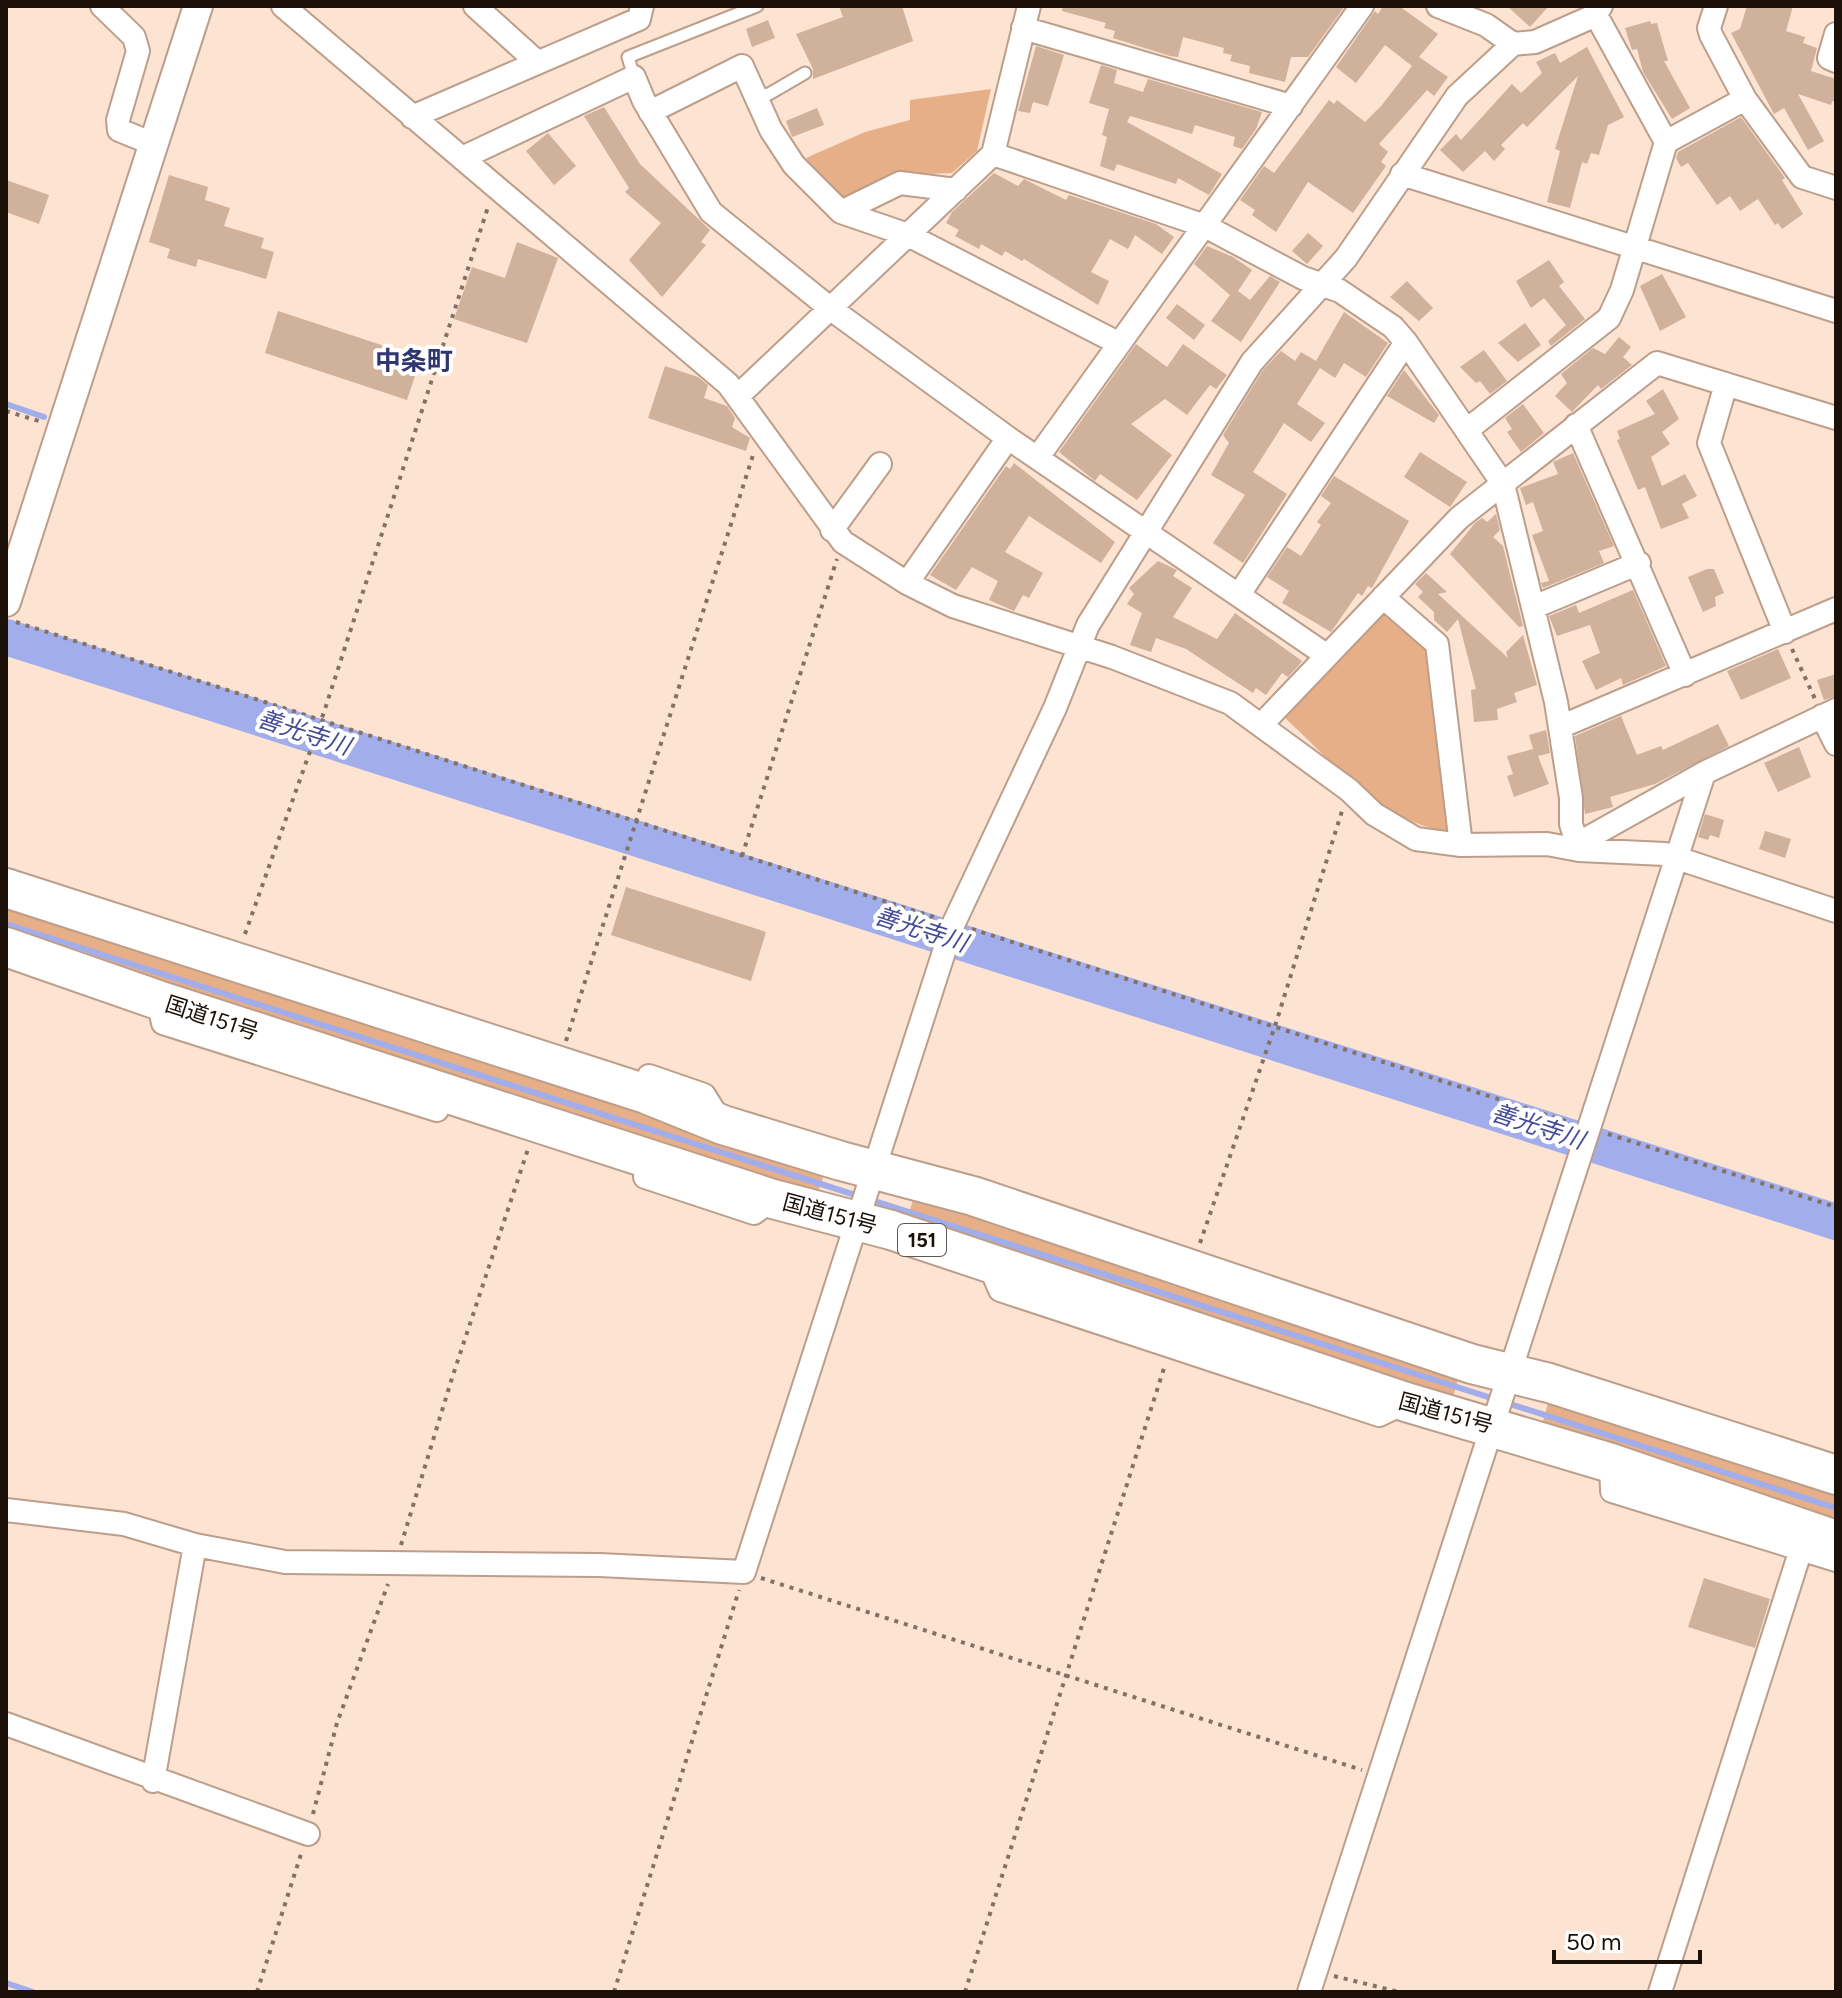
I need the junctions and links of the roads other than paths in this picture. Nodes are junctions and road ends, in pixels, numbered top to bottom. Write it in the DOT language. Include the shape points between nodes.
graph roads {
  1 [pos="102,6"];
  2 [pos="198,6"];
  3 [pos="283,6"];
  4 [pos="642,6"];
  5 [pos="757,6"];
  6 [pos="1362,6"];
  7 [pos="1716,6"];
  8 [pos="1446,7"];
  9 [pos="484,9"];
  10 [pos="1598,10"];
  11 [pos="1026,17"];
  12 [pos="1836,34"];
  13 [pos="1513,44"];
  14 [pos="1836,61"];
  15 [pos="537,62"];
  16 [pos="805,73"];
  17 [pos="634,77"];
  18 [pos="756,96"];
  19 [pos="1745,99"];
  20 [pos="1291,106"];
  21 [pos="650,112"];
  22 [pos="412,117"];
  23 [pos="1666,142"];
  24 [pos="151,143"];
  25 [pos="993,154"];
  26 [pos="462,158"];
  27 [pos="1402,174"];
  28 [pos="1836,188"];
  29 [pos="956,190"];
  30 [pos="841,212"];
  31 [pos="1205,226"];
  32 [pos="908,235"];
  33 [pos="1633,247"];
  34 [pos="1322,284"];
  35 [pos="831,309"];
  36 [pos="1836,311"];
  37 [pos="1406,342"];
  38 [pos="1118,343"];
  39 [pos="1726,384"];
  40 [pos="739,395"];
  41 [pos="1836,418"];
  42 [pos="1576,425"];
  43 [pos="1467,430"];
  44 [pos="1008,438"];
  45 [pos="1038,457"];
  46 [pos="880,464"];
  47 [pos="1503,484"];
  48 [pos="1146,533"];
  49 [pos="838,536"];
  50 [pos="1639,563"];
  51 [pos="907,583"];
  52 [pos="1240,593"];
  53 [pos="1383,597"];
  54 [pos="6,602"];
  55 [pos="1534,607"];
  56 [pos="1836,609"];
  57 [pos="1785,632"];
  58 [pos="1078,648"];
  59 [pos="1326,655"];
  60 [pos="1685,675"];
  61 [pos="1829,713"];
  62 [pos="1262,724"];
  63 [pos="1560,727"];
  64 [pos="1836,744"];
  65 [pos="1704,773"];
  66 [pos="1461,845"];
  67 [pos="1579,850"];
  68 [pos="1678,857"];
  69 [pos="6,888"];
  70 [pos="1836,911"];
  71 [pos="96,917"];
  72 [pos="6,947"];
  73 [pos="158,1000"];
  74 [pos="723,1125"];
  75 [pos="874,1170"];
  76 [pos="973,1196"];
  77 [pos="773,1199"];
  78 [pos="857,1223"];
  79 [pos="988,1262"];
  80 [pos="1395,1339"];
  81 [pos="1510,1373"];
  82 [pos="1595,1399"];
  83 [pos="1406,1402"];
  84 [pos="1495,1426"];
  85 [pos="1836,1456"];
  86 [pos="1836,1475"];
  87 [pos="6,1510"];
  88 [pos="195,1545"];
  89 [pos="1818,1545"];
  90 [pos="1836,1560"];
  91 [pos="6,1724"];
  92 [pos="153,1781"];
  93 [pos="308,1834"];
  94 [pos="1313,1982"];
  95 [pos="1660,1992"];
  1 -- 24 [label="street" via="134,37 138,51 119,130"];
  2 -- 24 [label="street"];
  3 -- 22 [label="street"];
  4 -- 15 [label="street" via="639,19"];
  5 -- 17 [label="lane" via="628,57"];
  6 -- 20 [label="street"];
  7 -- 19 [label="street" via="1711,35"];
  8 -- 13 [label="street"];
  9 -- 15 [label="street"];
  10 -- 13 [label="street" via="1535,42"];
  10 -- 23 [label="street"];
  11 -- 20 [label="street"];
  11 -- 25 [label="street"];
  12 -- 14 [label="street" via="1829,58"];
  13 -- 27 [label="street" via="1457,96"];
  15 -- 22 [label="street"];
  16 -- 18 [label="lane"];
  17 -- 21 [label="street"];
  17 -- 26 [label="street"];
  18 -- 21 [label="street" via="742,66"];
  18 -- 30 [label="street" via="794,165"];
  19 -- 23 [label="street"];
  19 -- 28 [label="street" via="1802,177"];
  20 -- 31 [label="street"];
  21 -- 35 [label="street" via="711,212"];
  22 -- 26 [label="street"];
  23 -- 33 [label="street"];
  24 -- 54 [label="street"];
  25 -- 29 [label="street"];
  25 -- 31 [label="street"];
  26 -- 40 [label="street"];
  27 -- 33 [label="street"];
  27 -- 34 [label="street" via="1346,258"];
  29 -- 30 [label="street" via="900,183"];
  29 -- 32 [label="street"];
  30 -- 32 [label="street"];
  31 -- 34 [label="street"];
  31 -- 38 [label="street"];
  32 -- 35 [label="street"];
  32 -- 38 [label="street"];
  33 -- 36 [label="street"];
  33 -- 43 [label="street" via="1609,318"];
  34 -- 37 [label="street" via="1393,327"];
  34 -- 48 [label="street" via="1252,362"];
  35 -- 40 [label="street"];
  35 -- 44 [label="street"];
  37 -- 43 [label="street"];
  37 -- 52 [label="street"];
  38 -- 45 [label="street"];
  39 -- 41 [label="street"];
  39 -- 42 [label="street" via="1657,363"];
  39 -- 57 [label="street" via="1709,443"];
  40 -- 49 [label="street"];
  42 -- 47 [label="street"];
  42 -- 50 [label="street"];
  43 -- 47 [label="street"];
  44 -- 45 [label="street"];
  44 -- 51 [label="street"];
  45 -- 48 [label="street"];
  46 -- 49 [label="street"];
  47 -- 53 [label="street" via="1459,518"];
  47 -- 55 [label="street"];
  48 -- 52 [label="street"];
  48 -- 58 [label="street"];
  49 -- 51 [label="street"];
  50 -- 55 [label="street"];
  50 -- 60 [label="street"];
  51 -- 58 [label="street" via="953,606"];
  52 -- 59 [label="street"];
  53 -- 59 [label="street"];
  53 -- 66 [label="street" via="1437,644"];
  55 -- 63 [label="street"];
  56 -- 57 [label="street"];
  57 -- 60 [label="street"];
  58 -- 62 [label="street" via="1230,703"];
  58 -- 75 [label="street" via="951,931"];
  59 -- 62 [label="street"];
  60 -- 63 [label="street"];
  61 -- 64 [label="street"];
  61 -- 65 [label="street"];
  62 -- 66 [label="street" via="1396,830 1416,839"];
  63 -- 67 [label="street"];
  65 -- 67 [label="street" via="1586,839"];
  65 -- 68 [label="street"];
  66 -- 67 [label="street" via="1547,844"];
  67 -- 68 [label="street"];
  68 -- 70 [label="street"];
  68 -- 81 [label="street"];
  69 -- 71 [label="highway"];
  71 -- 74 [label="highway" via="646,1094"];
  71 -- 74 [label="street" via="116,908 564,1047 704,1095"];
  72 -- 73 [label="highway, 国道151号 / 151"];
  73 -- 77 [label="highway, 国道151号 / 151"];
  73 -- 77 [label="street" via="163,1023 754,1213"];
  74 -- 75 [label="highway"];
  75 -- 76 [label="highway"];
  75 -- 78 [label="street"];
  76 -- 80 [label="highway"];
  76 -- 80 [label="street" via="979,1184 1389,1320"];
  77 -- 78 [label="highway, 国道151号 / 151"];
  78 -- 79 [label="highway, 国道151号 / 151"];
  78 -- 88 [label="street" via="744,1572 285,1562"];
  79 -- 83 [label="highway, 国道151号 / 151"];
  79 -- 83 [label="street" via="1000,1290 1379,1415"];
  80 -- 81 [label="highway"];
  81 -- 82 [label="highway"];
  81 -- 84 [label="street"];
  82 -- 85 [label="street" via="1609,1386"];
  82 -- 86 [label="highway"];
  83 -- 84 [label="highway, 国道151号 / 151"];
  84 -- 89 [label="highway, 国道151号 / 151" via="1611,1463"];
  84 -- 94 [label="street"];
  87 -- 88 [label="street" via="124,1524"];
  88 -- 92 [label="street"];
  89 -- 90 [label="street"];
  89 -- 95 [label="street"];
  91 -- 92 [label="street"];
  92 -- 93 [label="street"];
}
